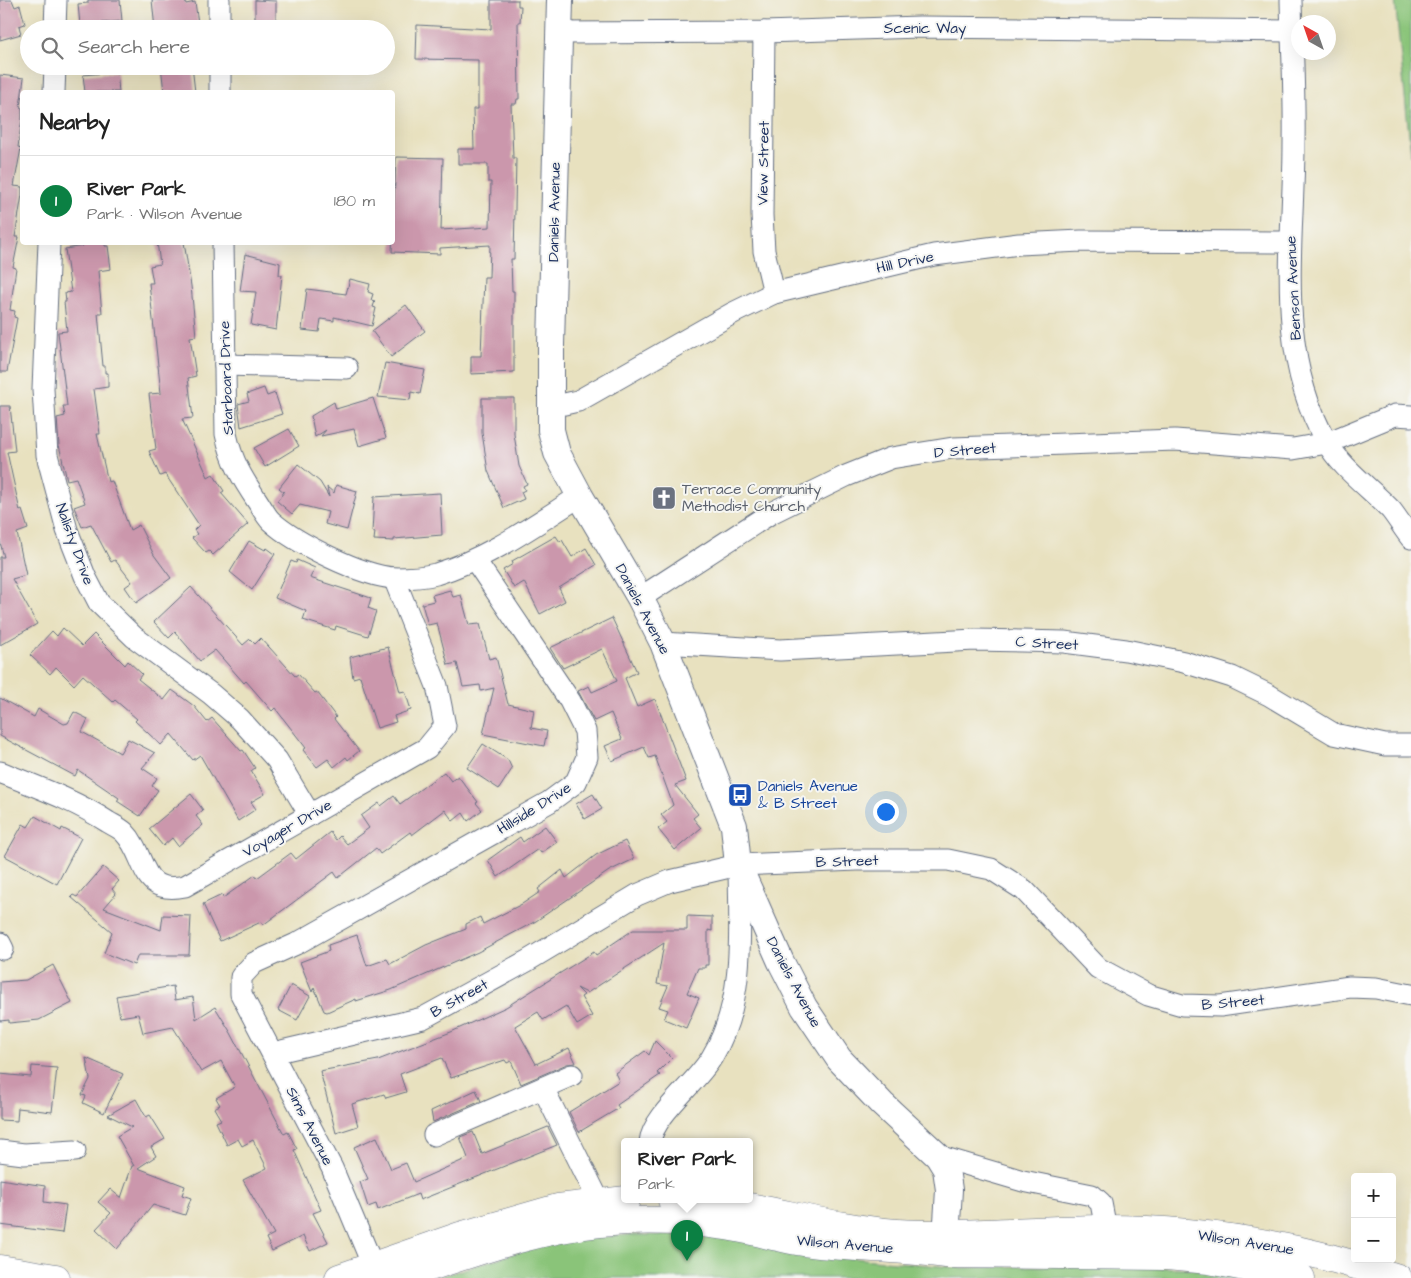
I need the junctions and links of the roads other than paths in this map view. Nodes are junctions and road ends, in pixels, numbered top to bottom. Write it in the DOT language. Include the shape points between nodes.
graph roads {
  1 [pos="56,0"];
  2 [pos="219,0"];
  3 [pos="560,0"];
  4 [pos="1291,0"];
  5 [pos="1291,15"];
  6 [pos="56,20"];
  7 [pos="220,20"];
  8 [pos="1291,31"];
  9 [pos="764,32"];
  10 [pos="559,33"];
  11 [pos="1293,60"];
  12 [pos="55,75"];
  13 [pos="220,75"];
  14 [pos="54,90"];
  15 [pos="220,90"];
  16 [pos="1290,242"];
  17 [pos="49,245"];
  18 [pos="223,245"];
  19 [pos="774,293"];
  20 [pos="224,365"];
  21 [pos="347,368"];
  22 [pos="551,407"];
  23 [pos="1411,416"];
  24 [pos="1327,443"];
  25 [pos="580,496"];
  26 [pos="1411,538"];
  27 [pos="475,560"];
  28 [pos="394,578"];
  29 [pos="640,598"];
  30 [pos="663,643"];
  31 [pos="1411,745"];
  32 [pos="0,772"];
  33 [pos="310,815"];
  34 [pos="738,866"];
  35 [pos="241,976"];
  36 [pos="1411,995"];
  37 [pos="273,1054"];
  38 [pos="572,1075"];
  39 [pos="543,1088"];
  40 [pos="434,1135"];
  41 [pos="652,1138"];
  42 [pos="0,1151"];
  43 [pos="74,1151"];
  44 [pos="938,1156"];
  45 [pos="621,1200"];
  46 [pos="599,1201"];
  47 [pos="717,1203"];
  48 [pos="1106,1229"];
  49 [pos="946,1244"];
  50 [pos="0,1269"];
  51 [pos="382,1274"];
  52 [pos="56,1278"];
  53 [pos="339,1278"];
  54 [pos="1301,1278"];
  55 [pos="1398,1278"];
  1 -- 6 [label="street"];
  2 -- 7 [label="street"];
  3 -- 10 [label="street, Daniels Avenue"];
  4 -- 5 [label="street, Benson Avenue"];
  8 -- 9 [label="street, Scenic Way" via="920,27"];
  9 -- 10 [label="street, Scenic Way"];
  9 -- 19 [label="street, View Street" via="762,215 764,251"];
  10 -- 22 [label="street, Daniels Avenue"];
  11 -- 16 [label="street, Benson Avenue" via="1294,145"];
  12 -- 14 [label="street"];
  13 -- 15 [label="street"];
  16 -- 19 [label="street, Hill Drive" via="1081,241 1019,244 934,255"];
  16 -- 24 [label="street, Benson Avenue" via="1291,317 1299,370 1306,402"];
  17 -- 33 [label="street, Nalisty Drive" via="43,388 46,455 67,530 85,576 99,603 134,637 212,694 240,719 277,760"];
  18 -- 20 [label="street, Starboard Drive"];
  19 -- 22 [label="street, Hill Drive" via="578,401"];
  20 -- 21 [label="street"];
  20 -- 28 [label="street, Starboard Drive" via="226,434 231,457 238,474 271,520 311,549"];
  22 -- 25 [label="street, Daniels Avenue" via="551,430 557,453"];
  23 -- 24 [label="street, D Street" via="1395,415"];
  24 -- 26 [label="street, Benson Avenue" via="1392,512"];
  24 -- 29 [label="street, D Street" via="1293,449 1174,440 953,448 891,458 846,476 771,514"];
  25 -- 27 [label="street"];
  25 -- 29 [label="street, Daniels Avenue"];
  27 -- 28 [label="street, Starboard Drive" via="434,574"];
  27 -- 35 [label="street, Hillside Drive" via="570,701 585,731 587,757 576,782 533,812 296,944 254,963"];
  28 -- 33 [label="street, Voyager Drive" via="437,686 445,726 427,748"];
  29 -- 30 [label="street, Daniels Avenue"];
  30 -- 31 [label="street, C Street" via="780,650 975,640 1064,642 1126,650 1184,662 1232,677 1334,734 1384,745"];
  30 -- 34 [label="street, Daniels Avenue" via="734,826"];
  32 -- 33 [label="street, Voyager Drive" via="52,792 124,832 153,883 168,889 185,886"];
  34 -- 36 [label="street, B Street" via="857,860 948,860 991,869 1024,890 1098,968 1148,995 1182,1005 1220,1006 1350,987"];
  34 -- 37 [label="street, B Street" via="670,881 637,894 527,961 423,1018"];
  34 -- 41 [label="street" via="737,987 725,1031 712,1058 659,1119"];
  34 -- 44 [label="street, Daniels Avenue" via="804,1007 839,1059"];
  35 -- 37 [label="street, Sims Avenue" via="241,994"];
  37 -- 51 [label="street, Sims Avenue"];
  38 -- 39 [label="street"];
  39 -- 40 [label="street"];
  39 -- 46 [label="street"];
  42 -- 43 [label="street" via="24,1154"];
  44 -- 48 [label="street, Daniels Avenue" via="1023,1181 1092,1195 1101,1203"];
  44 -- 49 [label="street, Daniels Avenue" via="949,1180"];
  45 -- 46 [label="main road, Wilson Avenue"];
  46 -- 51 [label="main road, Wilson Avenue" via="558,1208 501,1224"];
  47 -- 49 [label="main road, Wilson Avenue" via="894,1232"];
  48 -- 49 [label="main road, Wilson Avenue"];
  48 -- 55 [label="main road, Wilson Avenue" via="1217,1235 1344,1260"];
  49 -- 51 [label="main road, Wilson Avenue" via="917,1250 810,1243 725,1226 637,1221 600,1223 557,1231"];
  49 -- 54 [label="main road, Wilson Avenue" via="1209,1260"];
  50 -- 52 [label="main road"];
  51 -- 53 [label="main road, Wilson Avenue"];
}
